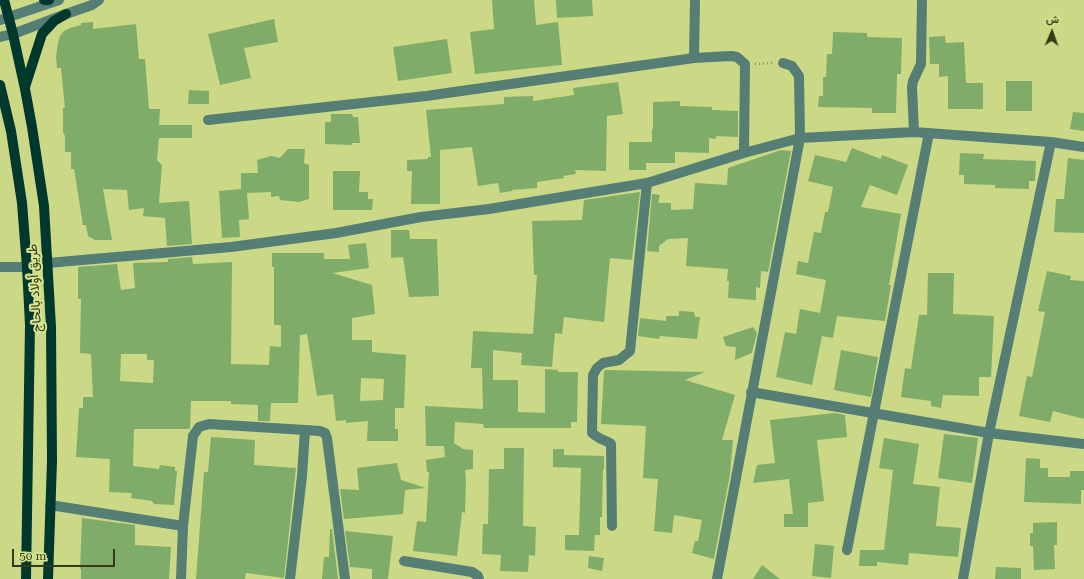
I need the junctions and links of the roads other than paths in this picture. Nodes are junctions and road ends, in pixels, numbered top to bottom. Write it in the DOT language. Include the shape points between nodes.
graph roads {
  1 [pos="4,0"];
  2 [pos="44,0"];
  3 [pos="49,0"];
  4 [pos="59,0"];
  5 [pos="99,0"];
  6 [pos="695,0"];
  7 [pos="922,0"];
  8 [pos="66,14"];
  9 [pos="4,19"];
  10 [pos="13,34"];
  11 [pos="0,37"];
  12 [pos="694,58"];
  13 [pos="783,63"];
  14 [pos="0,87"];
  15 [pos="25,89"];
  16 [pos="208,120"];
  17 [pos="914,132"];
  18 [pos="930,133"];
  19 [pos="800,138"];
  20 [pos="1051,142"];
  21 [pos="1084,147"];
  22 [pos="744,153"];
  23 [pos="647,183"];
  24 [pos="48,263"];
  25 [pos="0,267"];
  26 [pos="27,267"];
  27 [pos="751,392"];
  28 [pos="874,413"];
  29 [pos="305,430"];
  30 [pos="989,433"];
  31 [pos="1084,444"];
  32 [pos="50,505"];
  33 [pos="183,526"];
  34 [pos="612,526"];
  35 [pos="847,550"];
  36 [pos="404,561"];
  37 [pos="26,579"];
  38 [pos="48,579"];
  39 [pos="181,579"];
  40 [pos="290,579"];
  41 [pos="345,579"];
  42 [pos="479,579"];
  43 [pos="717,579"];
  44 [pos="963,579"];
  1 -- 9 [label="main road, طريق أولاد بالحاج"];
  2 -- 3 [label="main road"];
  4 -- 9 [label="street"];
  5 -- 8 [label="street"];
  6 -- 12 [label="street"];
  7 -- 17 [label="street" via="921,64 912,87"];
  8 -- 10 [label="street"];
  8 -- 15 [label="main road" via="54,21 42,34"];
  9 -- 10 [label="main road, طريق أولاد بالحاج"];
  10 -- 11 [label="street"];
  10 -- 15 [label="main road, طريق أولاد بالحاج"];
  12 -- 16 [label="street" via="426,96"];
  12 -- 22 [label="street" via="736,57 745,64"];
  13 -- 19 [label="street" via="792,66 799,76"];
  14 -- 26 [label="main road, طريق أولاد بالحاج" via="12,131 22,203"];
  15 -- 24 [label="main road, طريق أولاد بالحاج" via="44,206"];
  17 -- 18 [label="street"];
  17 -- 19 [label="street"];
  18 -- 20 [label="street"];
  18 -- 28 [label="street"];
  19 -- 22 [label="street"];
  19 -- 27 [label="street"];
  20 -- 21 [label="street"];
  20 -- 30 [label="street"];
  22 -- 23 [label="street"];
  23 -- 24 [label="street" via="489,209 421,217 336,233 231,247"];
  23 -- 34 [label="street" via="630,351 619,360 603,363 592,375 592,434 611,444"];
  24 -- 32 [label="main road, طريق أولاد بالحاج" via="51,327"];
  25 -- 26 [label="street"];
  26 -- 37 [label="main road, طريق أولاد بالحاج" via="30,325"];
  27 -- 28 [label="street"];
  27 -- 43 [label="street"];
  28 -- 30 [label="street"];
  28 -- 35 [label="street"];
  29 -- 33 [label="street" via="209,424 199,427 193,436"];
  29 -- 40 [label="street"];
  29 -- 41 [label="street" via="320,431 325,433 327,438"];
  30 -- 31 [label="street"];
  30 -- 44 [label="street"];
  32 -- 33 [label="street"];
  32 -- 38 [label="main road, طريق أولاد بالحاج"];
  33 -- 39 [label="street"];
  36 -- 42 [label="street" via="472,572"];
}
